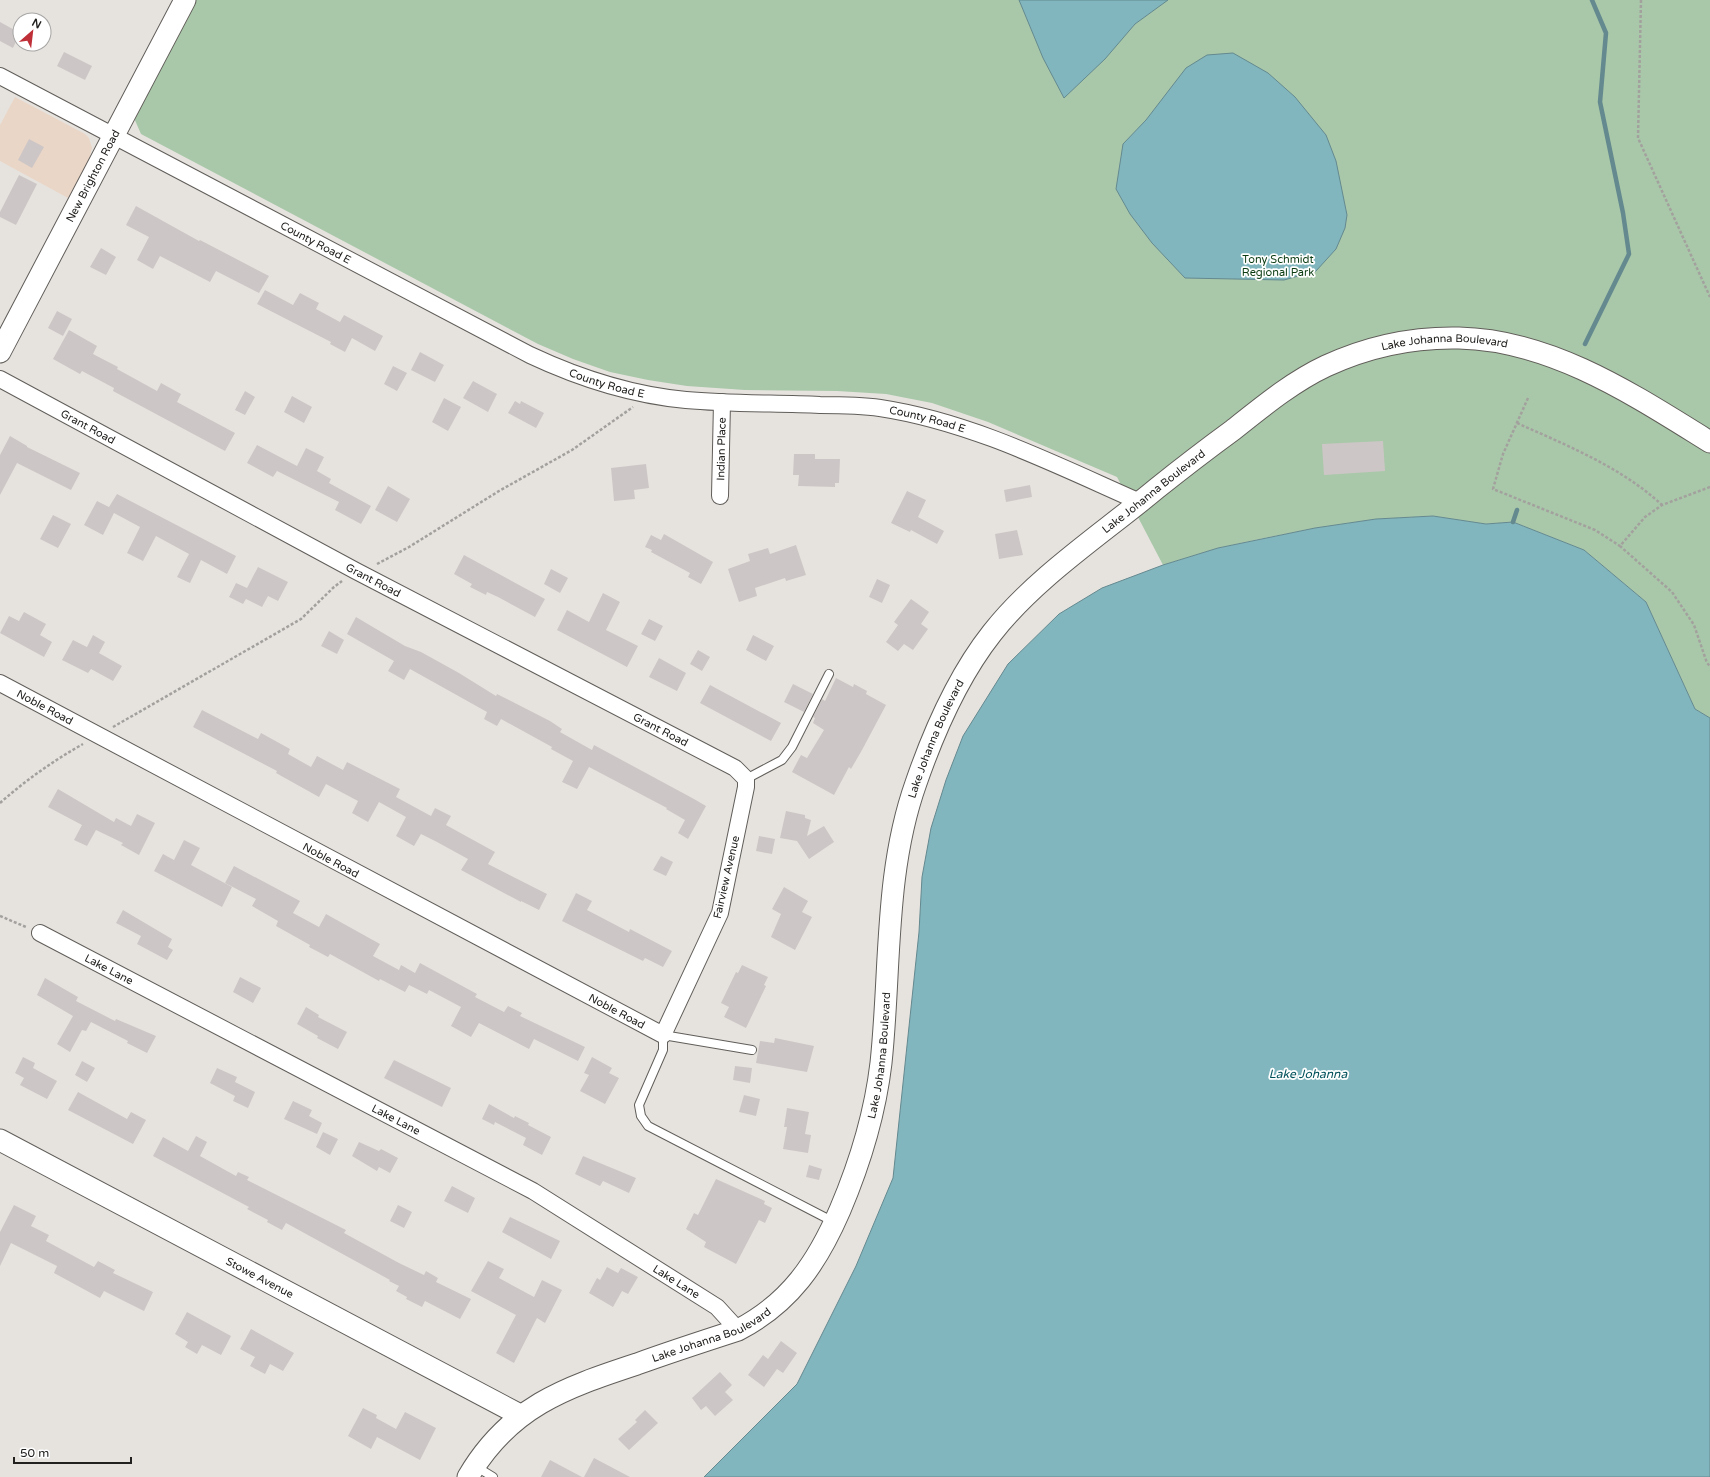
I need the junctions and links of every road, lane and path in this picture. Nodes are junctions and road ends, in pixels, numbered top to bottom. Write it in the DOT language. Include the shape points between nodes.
graph roads {
  1 [pos="185,0"];
  2 [pos="1641,0"];
  3 [pos="0,76"];
  4 [pos="113,136"];
  5 [pos="1710,297"];
  6 [pos="0,352"];
  7 [pos="0,379"];
  8 [pos="651,394"];
  9 [pos="1528,398"];
  10 [pos="722,402"];
  11 [pos="1517,424"];
  12 [pos="1710,442"];
  13 [pos="1710,487"];
  14 [pos="720,496"];
  15 [pos="1140,502"];
  16 [pos="1662,505"];
  17 [pos="1620,546"];
  18 [pos="356,571"];
  19 [pos="1710,666"];
  20 [pos="829,674"];
  21 [pos="0,683"];
  22 [pos="98,736"];
  23 [pos="746,779"];
  24 [pos="0,802"];
  25 [pos="0,916"];
  26 [pos="40,933"];
  27 [pos="663,1035"];
  28 [pos="752,1050"];
  29 [pos="0,1140"];
  30 [pos="835,1222"];
  31 [pos="738,1330"];
  32 [pos="520,1415"];
  33 [pos="471,1471"];
  34 [pos="493,1477"];
  1 -- 4 [label="street, New Brighton Road"];
  2 -- 5 [label="path" via="1638,138"];
  3 -- 4 [label="street, County Road E"];
  4 -- 6 [label="street, New Brighton Road"];
  4 -- 8 [label="street, County Road E" via="530,355 584,377"];
  7 -- 18 [label="street, Grant Road"];
  8 -- 10 [label="street, County Road E" via="685,400"];
  8 -- 18 [label="path" via="572,450 379,564"];
  9 -- 11 [label="path"];
  10 -- 14 [label="street, Indian Place"];
  10 -- 15 [label="street, County Road E" via="878,408 919,415 960,426 1001,442"];
  11 -- 16 [label="path" via="1609,466 1646,490"];
  11 -- 17 [label="path" via="1503,454 1493,489 1595,530"];
  12 -- 15 [label="street, Lake Johanna Boulevard" via="1599,378 1556,358 1494,341 1459,338 1421,340 1355,354 1320,369 1268,402"];
  13 -- 16 [label="path"];
  15 -- 30 [label="street, Lake Johanna Boulevard" via="1019,602 992,634 954,694 925,758 904,823 895,868 881,1063 874,1109 862,1154"];
  16 -- 17 [label="path" via="1645,517"];
  17 -- 19 [label="path" via="1672,592 1694,625 1707,664"];
  18 -- 22 [label="path" via="334,587 301,619"];
  18 -- 23 [label="street, Grant Road" via="735,768"];
  20 -- 23 [label="lane" via="792,746 782,760"];
  21 -- 22 [label="street, Noble Road"];
  22 -- 24 [label="path" via="58,758"];
  22 -- 27 [label="street, Noble Road"];
  23 -- 27 [label="street, Fairview Avenue" via="720,913"];
  25 -- 26 [label="path"];
  26 -- 31 [label="street, Lake Lane" via="533,1191 717,1307"];
  27 -- 28 [label="lane"];
  27 -- 30 [label="lane" via="663,1050 639,1105 641,1116 648,1126"];
  29 -- 32 [label="street, Stowe Avenue"];
  30 -- 31 [label="street, Lake Johanna Boulevard" via="803,1278 766,1314"];
  31 -- 32 [label="street, Lake Johanna Boulevard" via="583,1382"];
  32 -- 33 [label="street, Lake Johanna Boulevard" via="500,1433"];
  33 -- 34 [label="lane"];
}
